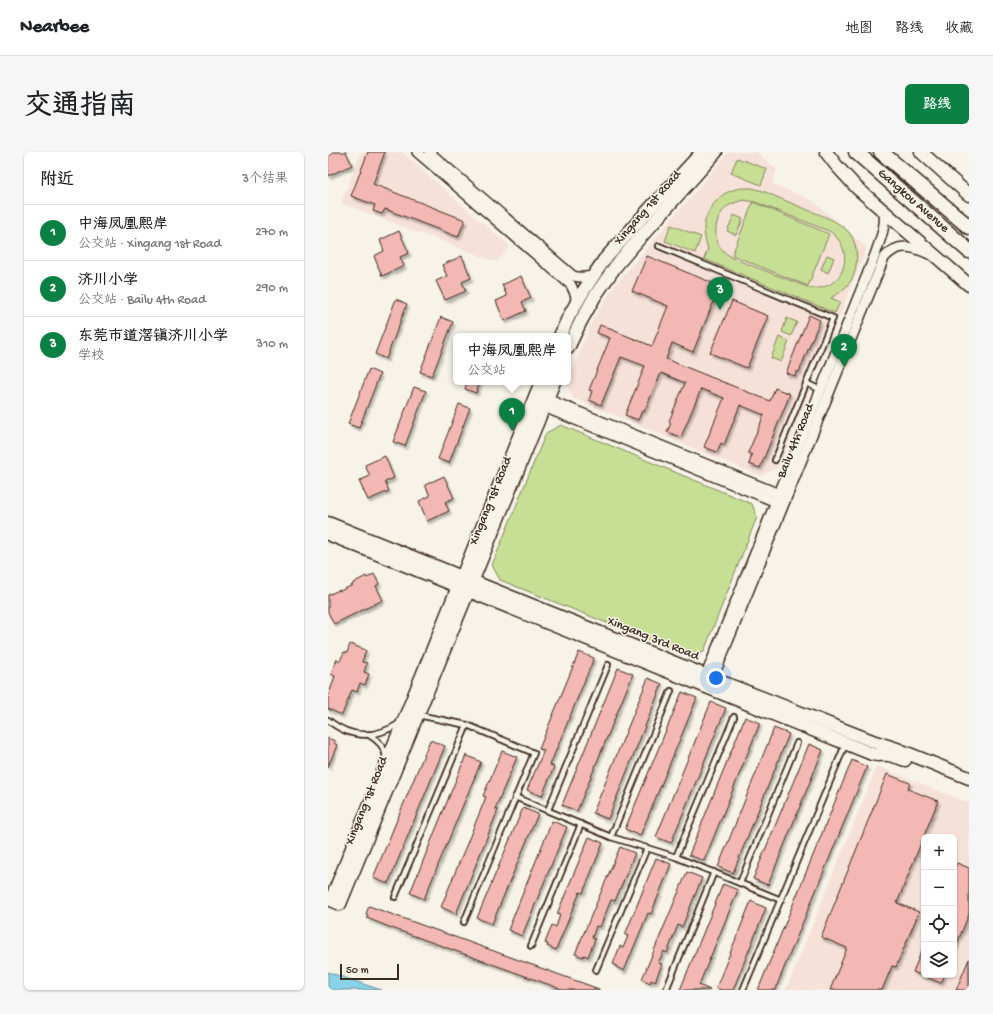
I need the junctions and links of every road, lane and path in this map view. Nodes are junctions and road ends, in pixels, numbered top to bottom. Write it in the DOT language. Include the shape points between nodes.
graph roads {
  1 [pos="418,152"];
  2 [pos="430,152"];
  3 [pos="702,152"];
  4 [pos="716,152"];
  5 [pos="826,152"];
  6 [pos="856,152"];
  7 [pos="881,152"];
  8 [pos="921,152"];
  9 [pos="969,195"];
  10 [pos="884,212"];
  11 [pos="969,227"];
  12 [pos="659,246"];
  13 [pos="969,251"];
  14 [pos="938,258"];
  15 [pos="594,275"];
  16 [pos="969,285"];
  17 [pos="576,305"];
  18 [pos="562,333"];
  19 [pos="571,342"];
  20 [pos="806,383"];
  21 [pos="540,385"];
  22 [pos="553,385"];
  23 [pos="825,391"];
  24 [pos="534,398"];
  25 [pos="546,403"];
  26 [pos="775,460"];
  27 [pos="781,499"];
  28 [pos="328,522"];
  29 [pos="328,534"];
  30 [pos="459,581"];
  31 [pos="471,586"];
  32 [pos="608,665"];
  33 [pos="708,682"];
  34 [pos="671,691"];
  35 [pos="418,715"];
  36 [pos="734,717"];
  37 [pos="328,720"];
  38 [pos="403,721"];
  39 [pos="466,725"];
  40 [pos="369,735"];
  41 [pos="797,743"];
  42 [pos="845,743"];
  43 [pos="387,761"];
  44 [pos="969,778"];
  45 [pos="969,786"];
  46 [pos="516,797"];
  47 [pos="548,810"];
  48 [pos="581,824"];
  49 [pos="611,836"];
  50 [pos="647,848"];
  51 [pos="676,856"];
  52 [pos="714,872"];
  53 [pos="740,883"];
  54 [pos="396,897"];
  55 [pos="781,900"];
  56 [pos="464,922"];
  57 [pos="531,946"];
  58 [pos="596,970"];
  59 [pos="666,990"];
  60 [pos="743,990"];
  1 -- 17 [label="street" via="571,285 576,296"];
  2 -- 15 [label="street" via="573,276 587,278"];
  3 -- 15 [label="street, Xingang 1st Road" via="622,239"];
  4 -- 19 [label="street, Xingang 1st Road" via="615,267 591,303"];
  5 -- 10 [label="street" via="857,188"];
  6 -- 13 [label="main road, Gangkou Avenue"];
  7 -- 11 [label="main road, Gangkou Avenue"];
  8 -- 9 [label="street"];
  10 -- 14 [label="street"];
  10 -- 23 [label="street, Bailu 4th Road" via="884,230"];
  12 -- 20 [label="lane" via="833,318"];
  14 -- 16 [label="street"];
  14 -- 23 [label="street, Bailu 4th Road" via="910,247 889,252 884,258"];
  15 -- 17 [label="street, Xingang 1st Road"];
  17 -- 18 [label="street, Xingang 1st Road"];
  20 -- 23 [label="lane"];
  20 -- 26 [label="lane"];
  21 -- 24 [label="street, Xingang 1st Road"];
  22 -- 25 [label="street, Xingang 1st Road"];
  23 -- 27 [label="street, Bailu 4th Road"];
  24 -- 25 [label="street"];
  24 -- 30 [label="street, Xingang 1st Road"];
  25 -- 27 [label="street"];
  25 -- 31 [label="street, Xingang 1st Road"];
  27 -- 33 [label="street, Bailu 4th Road"];
  28 -- 30 [label="street, Xingang 3rd Road"];
  29 -- 30 [label="street, Xingang 3rd Road"];
  30 -- 31 [label="street, Xingang 3rd Road"];
  30 -- 38 [label="street, Xingang 1st Road"];
  31 -- 33 [label="street, Xingang 3rd Road"];
  31 -- 35 [label="street, Xingang 1st Road"];
  32 -- 47 [label="lane"];
  33 -- 42 [label="street, Xingang 3rd Road"];
  33 -- 44 [label="street, Xingang 3rd Road" via="897,749"];
  34 -- 49 [label="lane"];
  35 -- 39 [label="lane"];
  35 -- 43 [label="street, Xingang 1st Road" via="340,904 331,900"];
  36 -- 51 [label="lane"];
  37 -- 40 [label="lane" via="346,731"];
  38 -- 40 [label="lane" via="390,729"];
  38 -- 43 [label="street, Xingang 1st Road"];
  39 -- 46 [label="lane" via="534,753"];
  39 -- 54 [label="lane"];
  40 -- 43 [label="lane" via="380,742"];
  41 -- 53 [label="lane"];
  42 -- 45 [label="street, Xingang 3rd Road" via="877,756 898,757"];
  42 -- 55 [label="lane"];
  46 -- 47 [label="lane"];
  46 -- 56 [label="lane"];
  47 -- 48 [label="lane"];
  48 -- 49 [label="lane"];
  48 -- 57 [label="lane"];
  49 -- 50 [label="lane"];
  50 -- 51 [label="lane"];
  50 -- 58 [label="lane"];
  51 -- 52 [label="lane"];
  52 -- 53 [label="lane"];
  52 -- 59 [label="lane"];
  53 -- 55 [label="lane"];
  55 -- 60 [label="lane"];
}
